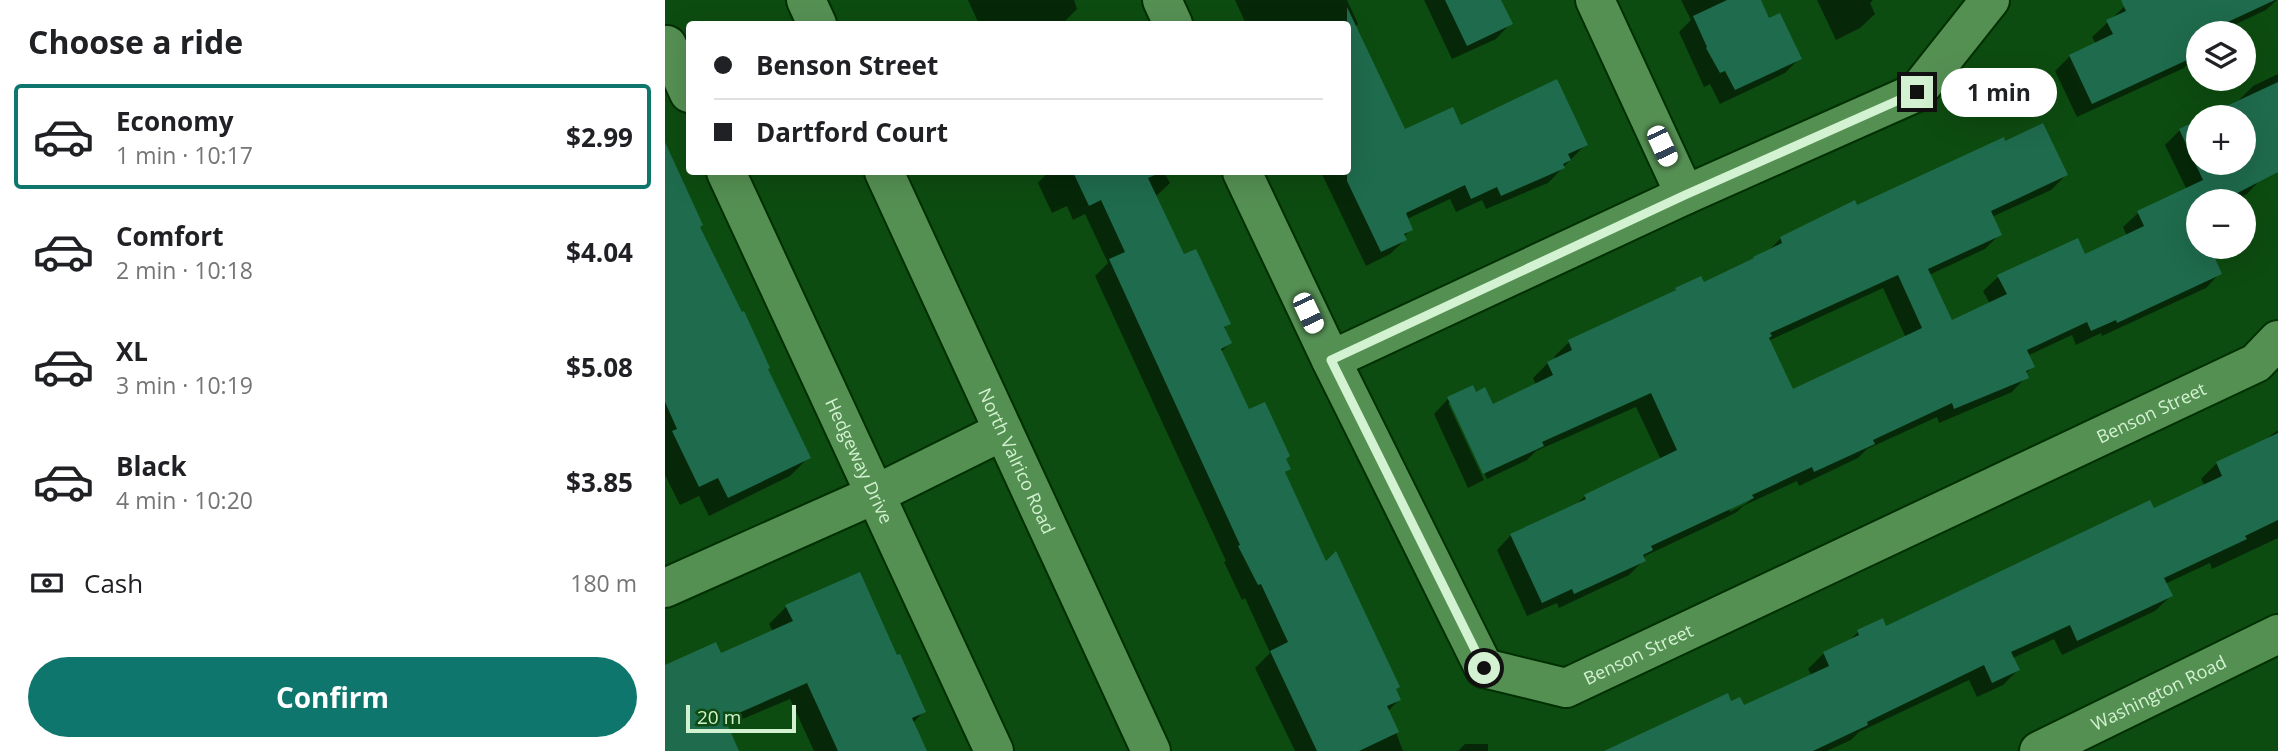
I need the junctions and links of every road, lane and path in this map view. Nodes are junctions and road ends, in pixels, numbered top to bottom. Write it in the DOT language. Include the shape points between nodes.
graph roads {
  1 [pos="806,0"];
  2 [pos="1162,0"];
  3 [pos="1595,0"];
  4 [pos="1990,0"];
  5 [pos="816,21"];
  6 [pos="1172,21"];
  7 [pos="667,45"];
  8 [pos="686,86"];
  9 [pos="727,175"];
  10 [pos="885,175"];
  11 [pos="1243,175"];
  12 [pos="1685,195"];
  13 [pos="2278,340"];
  14 [pos="1331,360"];
  15 [pos="1003,431"];
  16 [pos="876,494"];
  17 [pos="665,588"];
  18 [pos="2278,634"];
  19 [pos="994,751"];
  20 [pos="1151,751"];
  21 [pos="2039,751"];
  1 -- 5 [label="street"];
  2 -- 6 [label="street"];
  3 -- 12 [label="street"];
  4 -- 12 [label="street" via="1917,92"];
  7 -- 8 [label="street"];
  9 -- 16 [label="street, Hedgeway Drive"];
  10 -- 15 [label="street, North Valrico Road"];
  11 -- 14 [label="street, Benson Street"];
  12 -- 14 [label="street"];
  13 -- 14 [label="street, Benson Street" via="2256,363 1566,688 1484,668"];
  15 -- 16 [label="street"];
  15 -- 20 [label="street, North Valrico Road"];
  16 -- 17 [label="street"];
  16 -- 19 [label="street, Hedgeway Drive"];
  18 -- 21 [label="street, Washington Road"];
}
